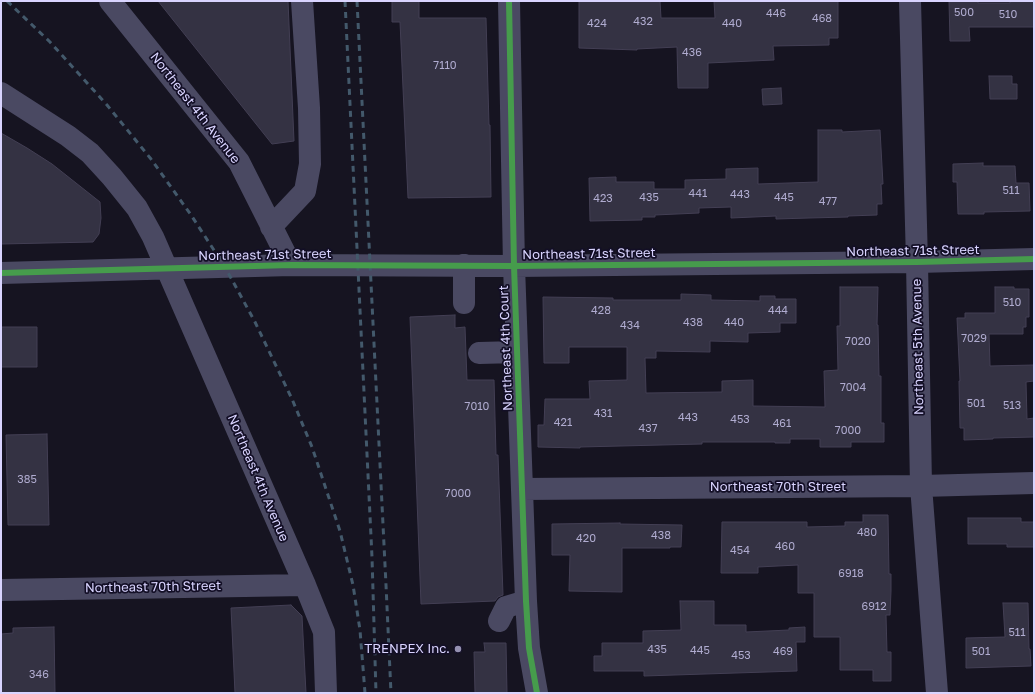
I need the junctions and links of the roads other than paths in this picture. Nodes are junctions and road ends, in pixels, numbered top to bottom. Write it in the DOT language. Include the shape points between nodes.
graph roads {
  1 [pos="110,1"];
  2 [pos="302,1"];
  3 [pos="509,1"];
  4 [pos="910,1"];
  5 [pos="1,93"];
  6 [pos="271,227"];
  7 [pos="1034,259"];
  8 [pos="917,262"];
  9 [pos="291,265"];
  10 [pos="464,265"];
  11 [pos="514,266"];
  12 [pos="167,268"];
  13 [pos="1,273"];
  14 [pos="464,303"];
  15 [pos="517,352"];
  16 [pos="479,353"];
  17 [pos="1034,483"];
  18 [pos="921,486"];
  19 [pos="522,490"];
  20 [pos="305,585"];
  21 [pos="1,590"];
  22 [pos="526,602"];
  23 [pos="499,621"];
  24 [pos="326,693"];
  25 [pos="537,693"];
  26 [pos="937,693"];
  1 -- 6 [label="street, Northeast 4th Avenue" via="239,162"];
  2 -- 6 [label="street" via="310,164 304,191"];
  3 -- 11 [label="street, Northeast 4th Court"];
  4 -- 8 [label="street, Northeast 5th Avenue"];
  5 -- 12 [label="street, Northeast 4th Avenue" via="90,153 137,208"];
  6 -- 9 [label="street, Northeast 4th Avenue"];
  7 -- 8 [label="street, Northeast 71st Street"];
  8 -- 11 [label="street, Northeast 71st Street"];
  8 -- 18 [label="street, Northeast 5th Avenue"];
  9 -- 10 [label="street, Northeast 71st Street"];
  9 -- 12 [label="street, Northeast 71st Street"];
  10 -- 11 [label="street, Northeast 71st Street"];
  10 -- 14 [label="street"];
  11 -- 15 [label="street, Northeast 4th Court"];
  12 -- 13 [label="street, Northeast 71st Street"];
  12 -- 20 [label="street, Northeast 4th Avenue"];
  15 -- 16 [label="street"];
  15 -- 19 [label="street, Northeast 4th Court"];
  17 -- 18 [label="street, Northeast 70th Street"];
  18 -- 19 [label="street, Northeast 70th Street"];
  18 -- 26 [label="street, Northeast 5th Avenue"];
  19 -- 22 [label="street, Northeast 4th Court"];
  20 -- 21 [label="street, Northeast 70th Street"];
  20 -- 24 [label="street, Northeast 4th Avenue" via="324,632"];
  22 -- 23 [label="street" via="506,607"];
  22 -- 25 [label="street, Northeast 4th Court" via="529,648"];
}
